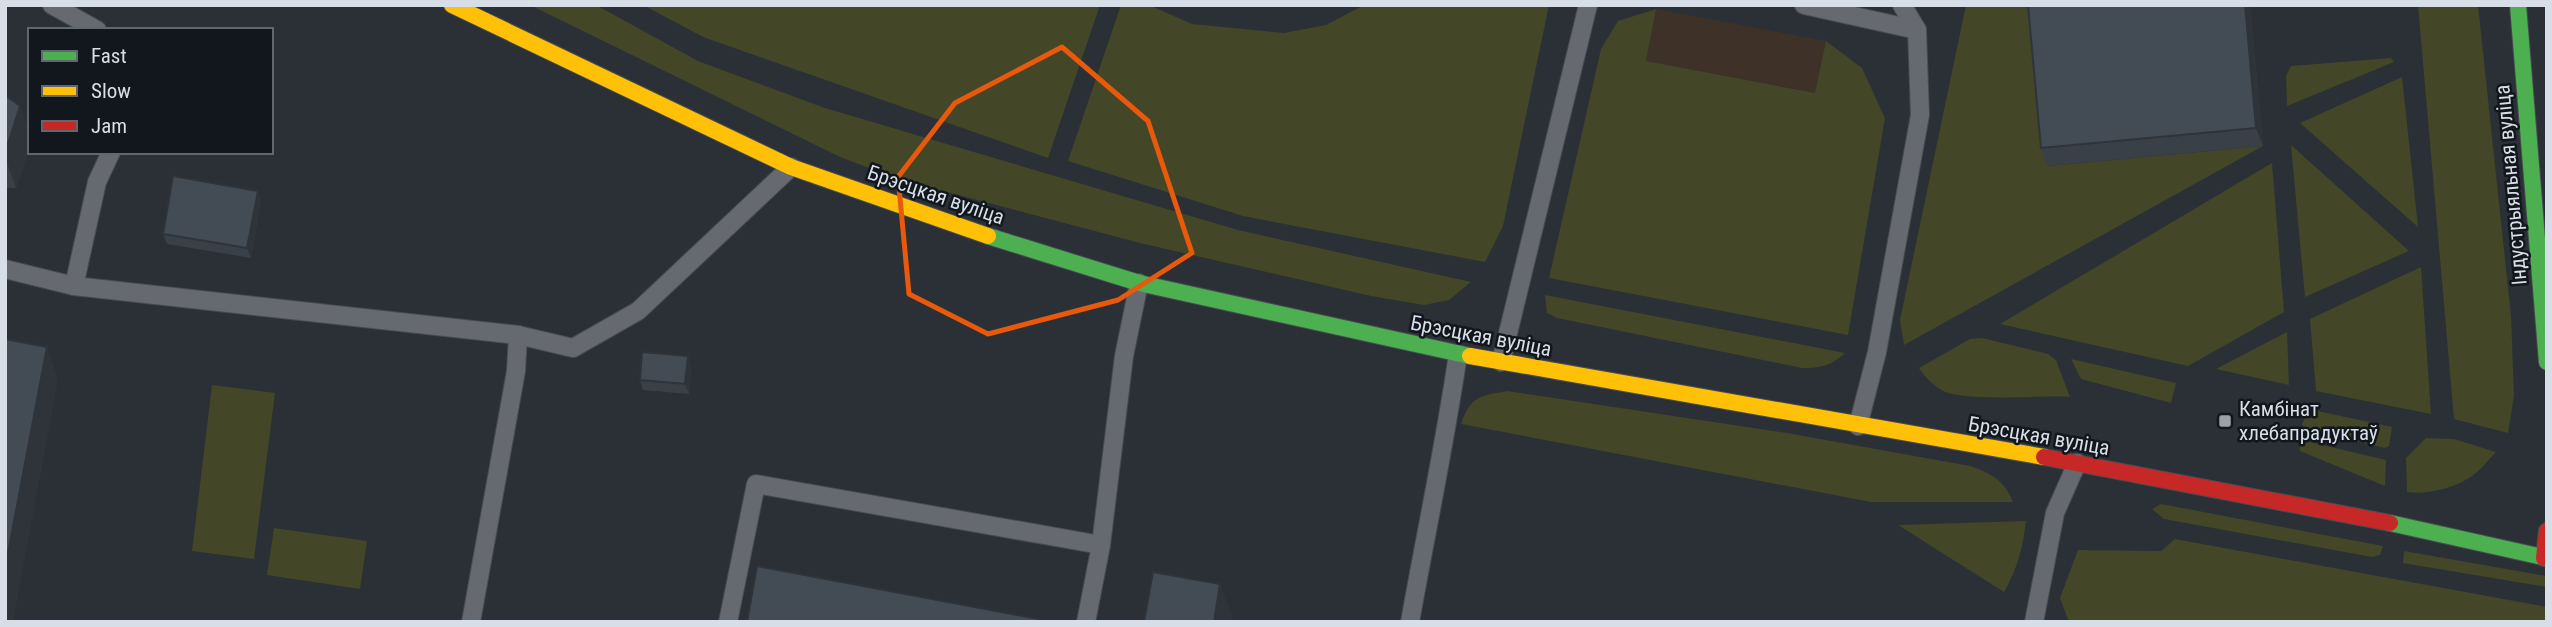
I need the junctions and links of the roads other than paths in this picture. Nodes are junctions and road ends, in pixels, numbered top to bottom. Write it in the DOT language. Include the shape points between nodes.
graph roads {
  1 [pos="52,5"];
  2 [pos="452,5"];
  3 [pos="1588,5"];
  4 [pos="1804,5"];
  5 [pos="1902,5"];
  6 [pos="2518,5"];
  7 [pos="93,28"];
  8 [pos="1917,30"];
  9 [pos="110,154"];
  10 [pos="791,167"];
  11 [pos="5,269"];
  12 [pos="1139,283"];
  13 [pos="74,286"];
  14 [pos="518,335"];
  15 [pos="1458,354"];
  16 [pos="1501,362"];
  17 [pos="2547,362"];
  18 [pos="1858,426"];
  19 [pos="2077,463"];
  20 [pos="2547,531"];
  21 [pos="1101,545"];
  22 [pos="2546,558"];
  23 [pos="471,622"];
  24 [pos="727,622"];
  25 [pos="1086,622"];
  26 [pos="1410,622"];
  27 [pos="2034,622"];
  1 -- 7 [label="lane"];
  2 -- 10 [label="main road, Брэсцкая вуліца"];
  3 -- 16 [label="lane"];
  4 -- 8 [label="lane"];
  5 -- 8 [label="lane"];
  6 -- 17 [label="main road, Індустрыяльная вуліца"];
  8 -- 18 [label="lane" via="1920,116 1877,352"];
  9 -- 13 [label="lane" via="97,182"];
  10 -- 12 [label="main road, Брэсцкая вуліца"];
  10 -- 14 [label="lane" via="638,310 573,348"];
  11 -- 13 [label="lane"];
  12 -- 15 [label="main road, Брэсцкая вуліца"];
  12 -- 21 [label="lane" via="1124,356"];
  13 -- 14 [label="lane"];
  14 -- 23 [label="lane" via="516,371"];
  15 -- 16 [label="main road, Брэсцкая вуліца"];
  15 -- 26 [label="lane"];
  16 -- 18 [label="main road, Брэсцкая вуліца"];
  18 -- 19 [label="main road, Брэсцкая вуліца"];
  19 -- 22 [label="main road, Брэсцкая вуліца"];
  19 -- 27 [label="lane" via="2055,513"];
  20 -- 22 [label="main road"];
  21 -- 24 [label="lane" via="756,484"];
  21 -- 25 [label="lane"];
}
